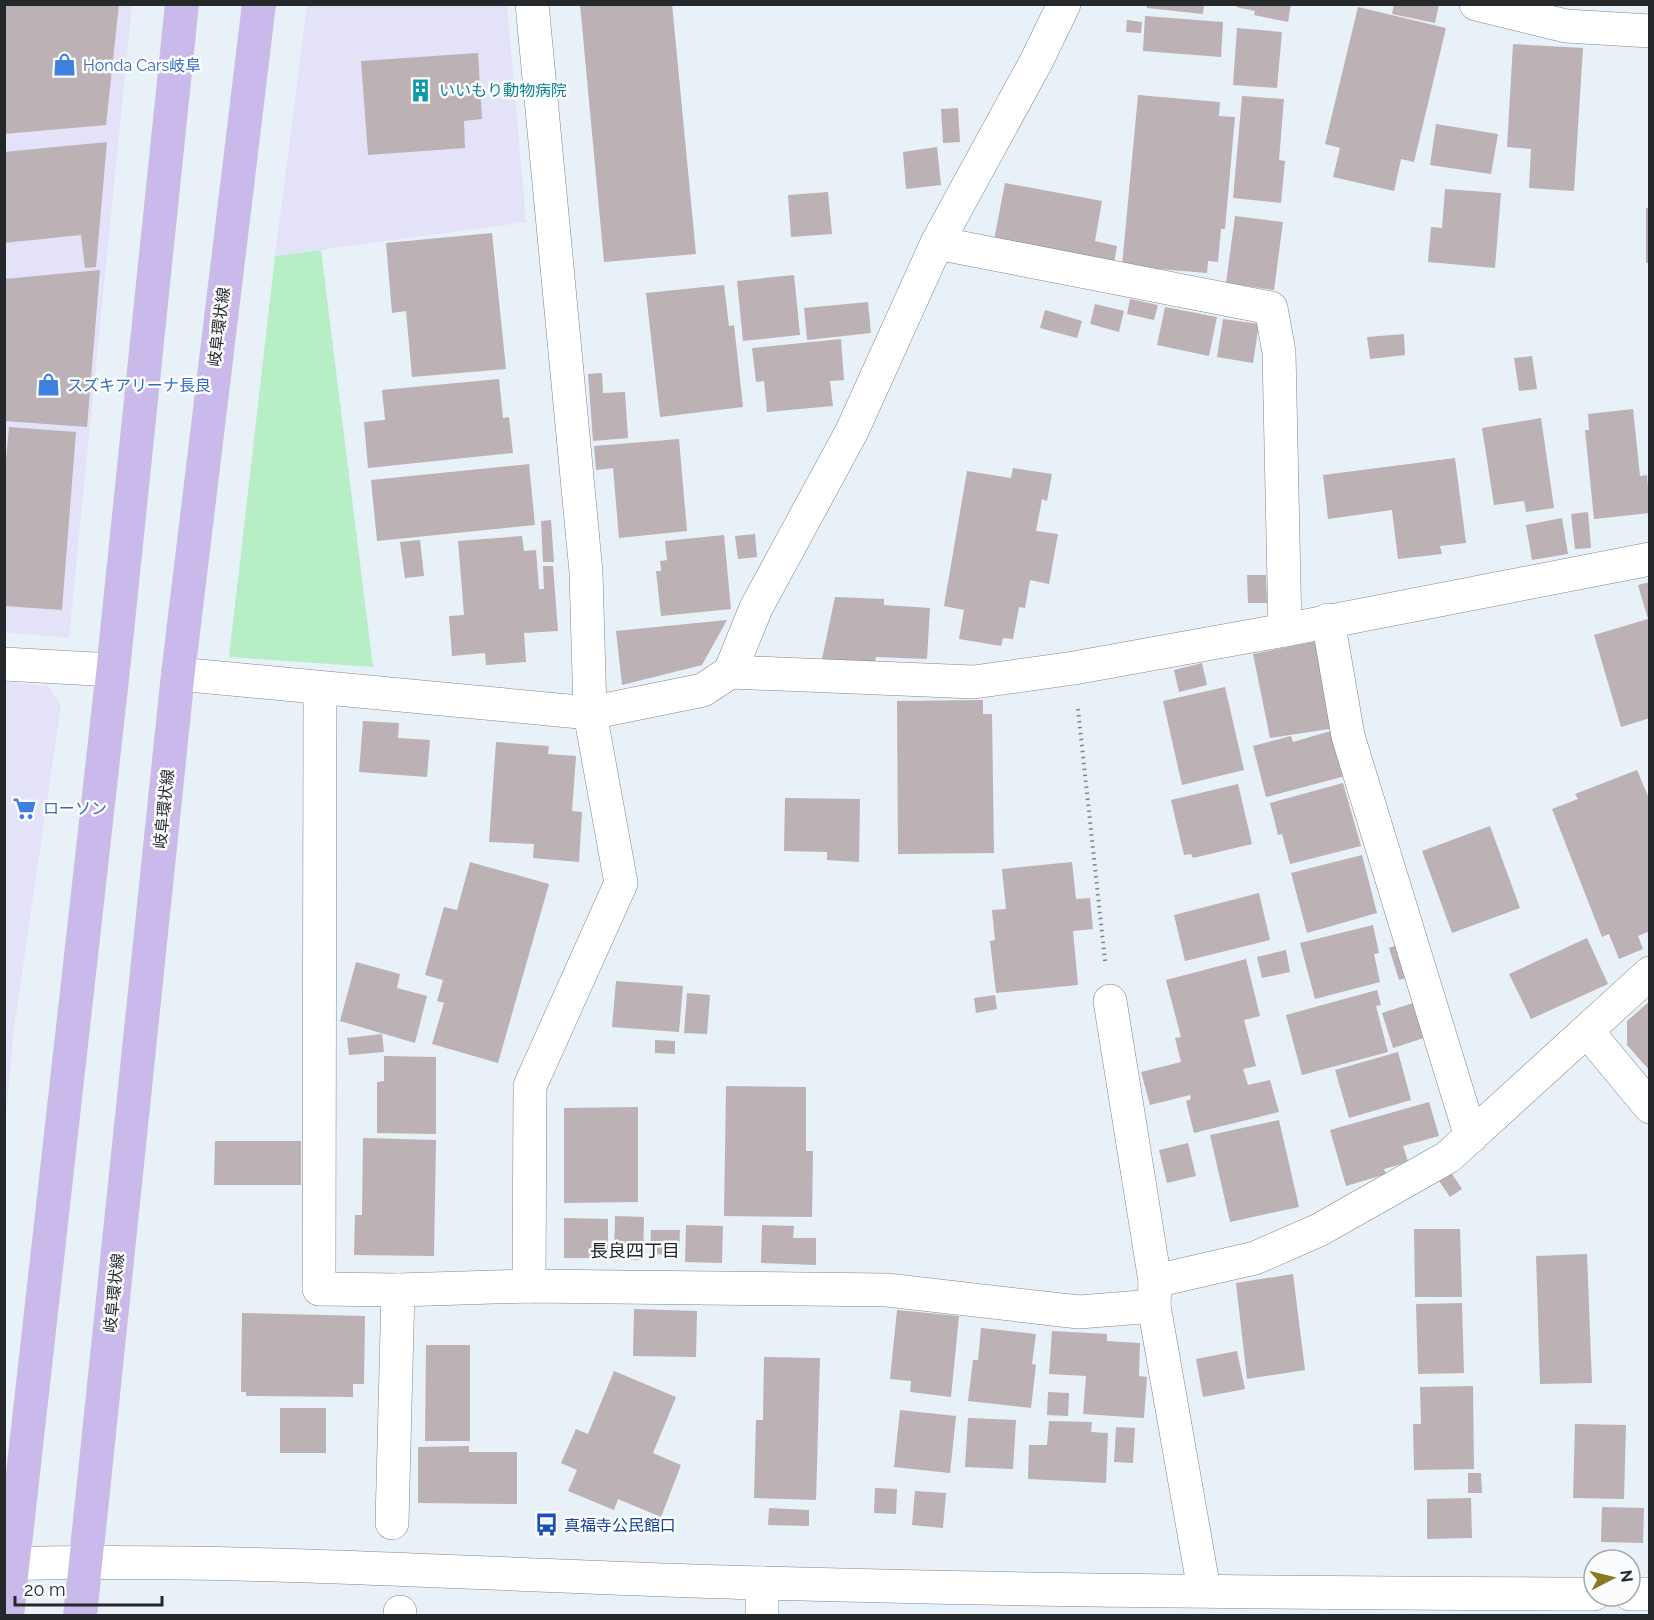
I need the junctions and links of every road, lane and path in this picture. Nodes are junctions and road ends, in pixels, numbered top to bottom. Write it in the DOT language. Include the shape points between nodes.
graph roads {
  1 [pos="182,4"];
  2 [pos="259,4"];
  3 [pos="532,4"];
  4 [pos="1064,4"];
  5 [pos="1476,4"];
  6 [pos="1650,31"];
  7 [pos="937,243"];
  8 [pos="1650,558"];
  9 [pos="1328,620"];
  10 [pos="1285,630"];
  11 [pos="4,664"];
  12 [pos="1074,668"];
  13 [pos="113,670"];
  14 [pos="730,672"];
  15 [pos="178,674"];
  16 [pos="320,688"];
  17 [pos="590,713"];
  18 [pos="1650,973"];
  19 [pos="1110,1001"];
  20 [pos="1587,1031"];
  21 [pos="1650,1107"];
  22 [pos="1471,1137"];
  23 [pos="529,1286"];
  24 [pos="398,1290"];
  25 [pos="1154,1294"];
  26 [pos="392,1523"];
  27 [pos="86,1561"];
  28 [pos="8,1564"];
  29 [pos="762,1583"];
  30 [pos="1204,1590"];
  31 [pos="1582,1595"];
  32 [pos="1499,1605"];
  33 [pos="7,1616"];
  34 [pos="80,1616"];
  35 [pos="762,1616"];
  1 -- 13 [label="main road"];
  2 -- 15 [label="main road, 岐阜環状線"];
  3 -- 17 [label="street" via="586,572"];
  4 -- 7 [label="street"];
  5 -- 6 [label="street" via="1566,26"];
  7 -- 10 [label="street" via="1271,308 1279,352"];
  7 -- 14 [label="street" via="852,431 756,608"];
  8 -- 9 [label="street"];
  9 -- 10 [label="street"];
  9 -- 22 [label="street" via="1348,736"];
  10 -- 12 [label="street"];
  11 -- 13 [label="street"];
  12 -- 14 [label="street" via="974,682"];
  12 -- 19 [label="path"];
  13 -- 28 [label="main road"];
  14 -- 17 [label="street" via="703,690"];
  15 -- 16 [label="street"];
  15 -- 27 [label="main road, 岐阜環状線"];
  16 -- 17 [label="street"];
  16 -- 24 [label="street" via="319,1288"];
  17 -- 23 [label="street" via="621,883 530,1086"];
  18 -- 20 [label="street"];
  19 -- 25 [label="street"];
  20 -- 21 [label="street"];
  20 -- 22 [label="street"];
  22 -- 25 [label="street" via="1448,1157 1319,1230"];
  23 -- 24 [label="street"];
  23 -- 25 [label="street" via="887,1290 1079,1312"];
  24 -- 26 [label="street"];
  25 -- 30 [label="street"];
  27 -- 28 [label="street"];
  27 -- 29 [label="street" via="397,1568"];
  27 -- 34 [label="main road, 岐阜環状線"];
  28 -- 33 [label="main road"];
  29 -- 30 [label="street"];
  29 -- 35 [label="street"];
  30 -- 32 [label="street"];
  31 -- 32 [label="street"];
}
